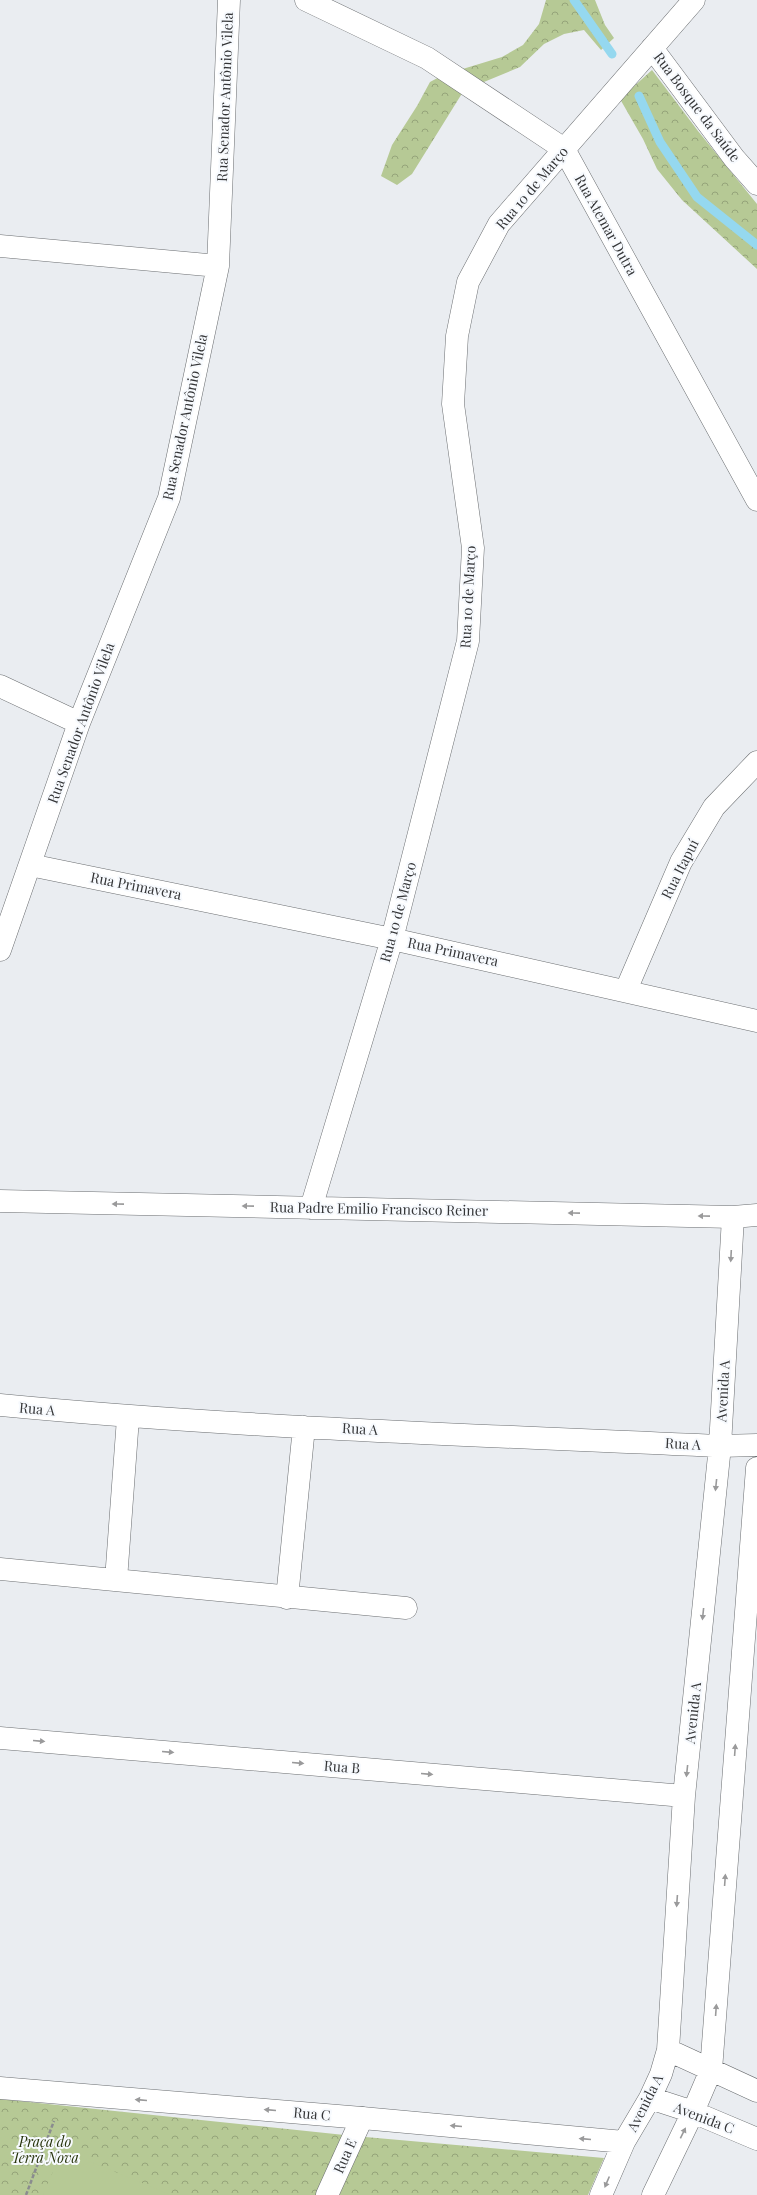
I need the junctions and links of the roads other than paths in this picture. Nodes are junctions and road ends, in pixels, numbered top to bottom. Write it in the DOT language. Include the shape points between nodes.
graph roads {
  1 [pos="229,0"];
  2 [pos="306,0"];
  3 [pos="694,0"];
  4 [pos="652,48"];
  5 [pos="564,149"];
  6 [pos="757,184"];
  7 [pos="0,246"];
  8 [pos="218,266"];
  9 [pos="757,500"];
  10 [pos="0,686"];
  11 [pos="79,723"];
  12 [pos="757,762"];
  13 [pos="30,865"];
  14 [pos="392,939"];
  15 [pos="0,950"];
  16 [pos="626,990"];
  17 [pos="757,1021"];
  18 [pos="0,1201"];
  19 [pos="311,1208"];
  20 [pos="757,1215"];
  21 [pos="733,1217"];
  22 [pos="0,1405"];
  23 [pos="128,1418"];
  24 [pos="304,1427"];
  25 [pos="757,1445"];
  26 [pos="720,1446"];
  27 [pos="757,1468"];
  28 [pos="0,1569"];
  29 [pos="116,1580"];
  30 [pos="287,1598"];
  31 [pos="406,1608"];
  32 [pos="0,1738"];
  33 [pos="684,1796"];
  34 [pos="668,2050"];
  35 [pos="711,2070"];
  36 [pos="0,2088"];
  37 [pos="757,2091"];
  38 [pos="650,2098"];
  39 [pos="693,2112"];
  40 [pos="362,2118"];
  41 [pos="757,2139"];
  42 [pos="624,2142"];
  43 [pos="328,2195"];
  44 [pos="601,2195"];
  45 [pos="653,2195"];
  1 -- 8 [label="street, Rua Senador Antônio Vilela"];
  2 -- 5 [label="street, Rua Atemar Dutra" via="427,58"];
  3 -- 4 [label="street, Rua 10 de Março"];
  4 -- 5 [label="street, Rua 10 de Março"];
  4 -- 6 [label="street, Rua Bosque da Saúde" via="734,158"];
  5 -- 9 [label="street, Rua Atemar Dutra"];
  5 -- 14 [label="street, Rua 10 de Março" via="499,224 468,282 457,336 453,404 472,548 468,642"];
  7 -- 8 [label="street"];
  8 -- 11 [label="street, Rua Senador Antônio Vilela" via="169,498"];
  10 -- 11 [label="street"];
  11 -- 13 [label="street, Rua Senador Antônio Vilela"];
  12 -- 16 [label="street, Rua Itapuí" via="714,807 681,862"];
  13 -- 14 [label="street, Rua Primavera"];
  13 -- 15 [label="street, Rua Senador Antônio Vilela"];
  14 -- 16 [label="street, Rua Primavera"];
  14 -- 19 [label="street, Rua 10 de Março"];
  16 -- 17 [label="street, Rua Primavera"];
  19 -- 18 [label="street, Rua Padre Emilio Francisco Reiner, one-way"];
  21 -- 19 [label="street, Rua Padre Emilio Francisco Reiner, one-way"];
  20 -- 21 [label="street, Rua Padre Emilio Francisco Reiner"];
  21 -- 26 [label="street, Avenida A, one-way"];
  22 -- 23 [label="street, Rua A"];
  23 -- 24 [label="street, Rua A"];
  23 -- 29 [label="street"];
  24 -- 26 [label="street, Rua A"];
  24 -- 30 [label="street"];
  25 -- 26 [label="street, Rua A"];
  26 -- 33 [label="street, Avenida A, one-way"];
  35 -- 27 [label="street, one-way"];
  28 -- 29 [label="street"];
  29 -- 30 [label="street"];
  30 -- 31 [label="street"];
  32 -- 33 [label="street, Rua B, one-way"];
  33 -- 34 [label="street, Avenida A, one-way"];
  34 -- 35 [label="street"];
  34 -- 38 [label="street, Avenida A"];
  35 -- 37 [label="street"];
  35 -- 39 [label="street"];
  40 -- 36 [label="street, Rua C, one-way"];
  38 -- 39 [label="street, Avenida C"];
  38 -- 42 [label="street, Avenida A"];
  39 -- 41 [label="street, Avenida C"];
  45 -- 39 [label="street, one-way"];
  42 -- 40 [label="street, Rua C, one-way"];
  40 -- 43 [label="street, Rua E"];
  42 -- 44 [label="street, Avenida A, one-way"];
}
